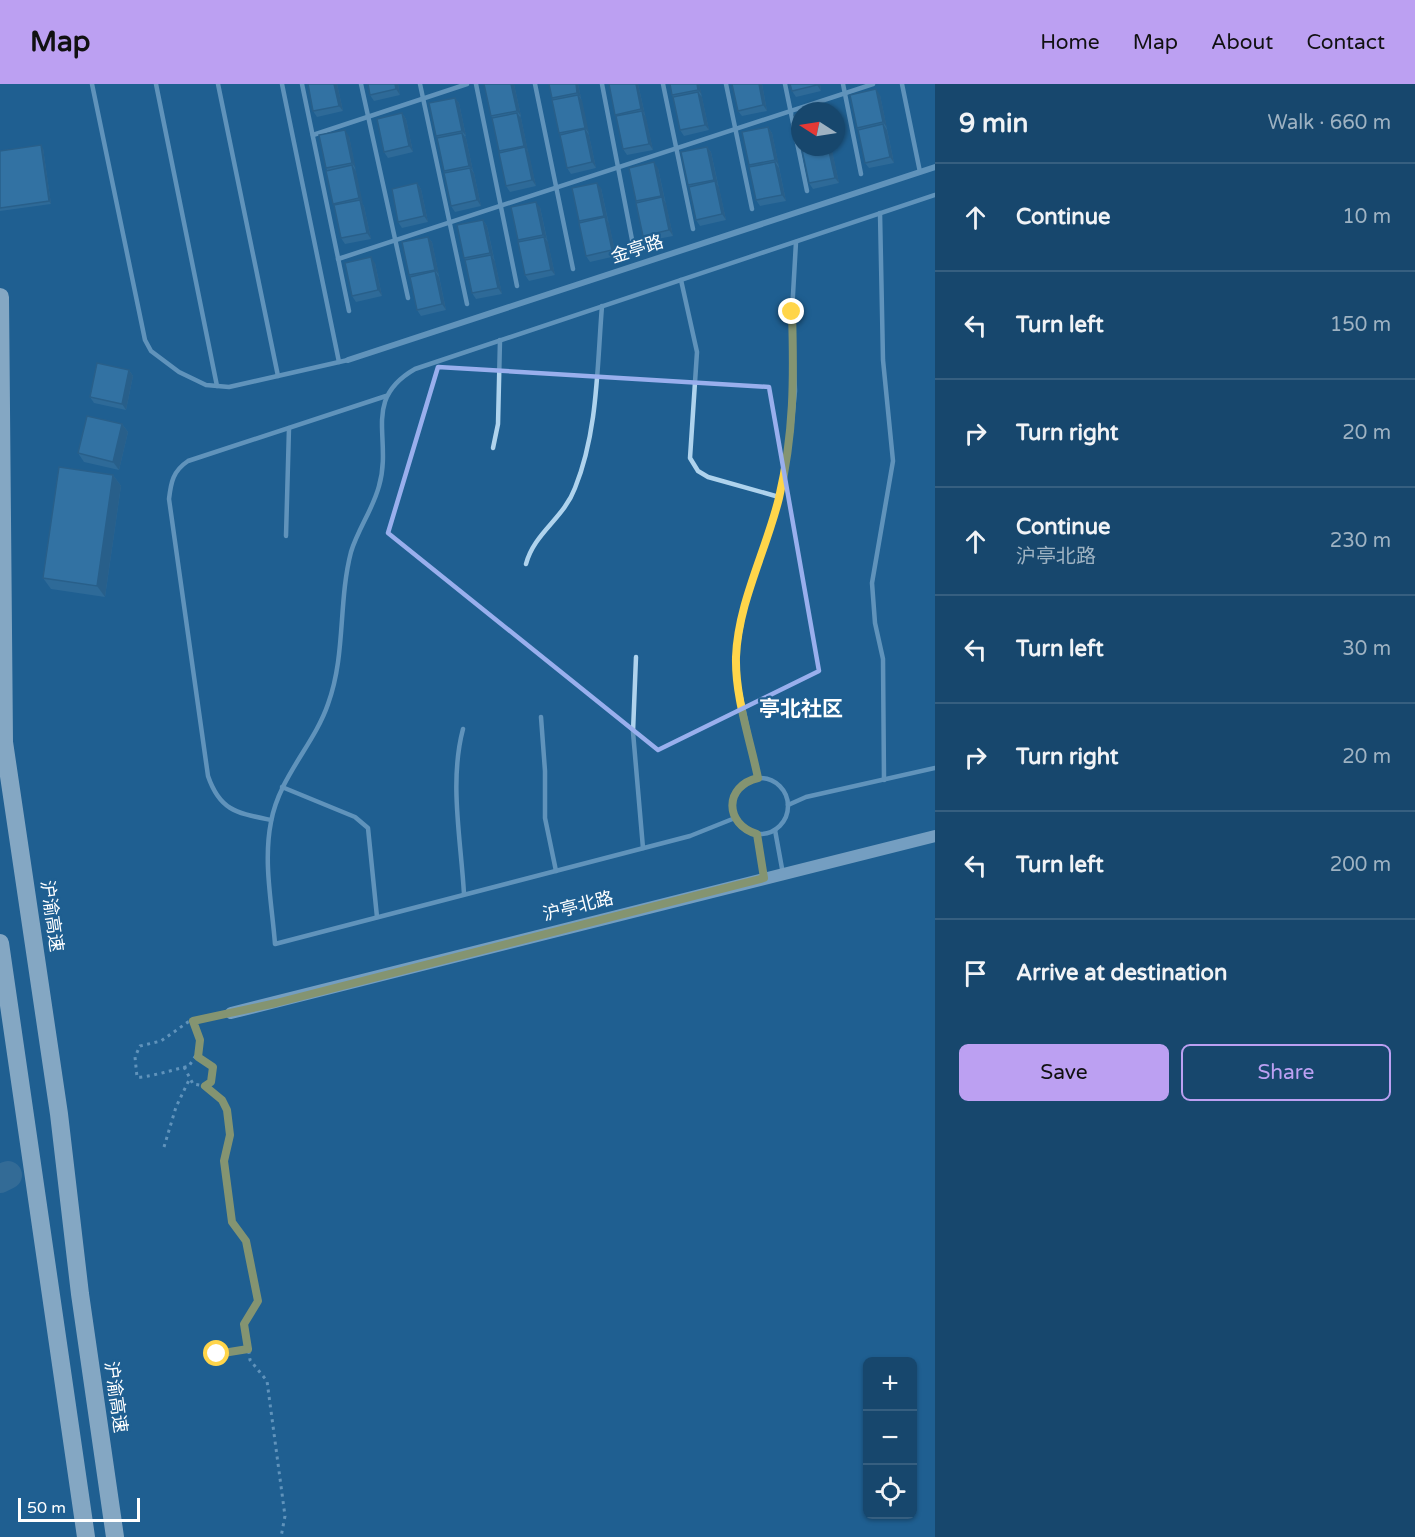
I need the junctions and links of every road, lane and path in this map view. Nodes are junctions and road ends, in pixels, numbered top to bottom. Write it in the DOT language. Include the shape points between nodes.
graph roads {
  1 [pos="92,84"];
  2 [pos="156,84"];
  3 [pos="218,84"];
  4 [pos="282,84"];
  5 [pos="302,84"];
  6 [pos="361,84"];
  7 [pos="420,84"];
  8 [pos="467,84"];
  9 [pos="476,84"];
  10 [pos="535,84"];
  11 [pos="602,84"];
  12 [pos="663,84"];
  13 [pos="726,84"];
  14 [pos="785,84"];
  15 [pos="843,84"];
  16 [pos="873,84"];
  17 [pos="902,84"];
  18 [pos="845,93"];
  19 [pos="423,98"];
  20 [pos="818,102"];
  21 [pos="791,111"];
  22 [pos="368,117"];
  23 [pos="735,129"];
  24 [pos="313,135"];
  25 [pos="676,148"];
  26 [pos="800,156"];
  27 [pos="618,167"];
  28 [pos="935,167"];
  29 [pos="920,172"];
  30 [pos="861,174"];
  31 [pos="556,188"];
  32 [pos="807,191"];
  33 [pos="935,195"];
  34 [pos="500,206"];
  35 [pos="752,209"];
  36 [pos="880,213"];
  37 [pos="450,223"];
  38 [pos="693,230"];
  39 [pos="395,241"];
  40 [pos="796,242"];
  41 [pos="634,250"];
  42 [pos="338,259"];
  43 [pos="573,269"];
  44 [pos="681,280"];
  45 [pos="517,286"];
  46 [pos="0,297"];
  47 [pos="408,298"];
  48 [pos="466,304"];
  49 [pos="602,306"];
  50 [pos="349,311"];
  51 [pos="500,340"];
  52 [pos="348,360"];
  53 [pos="339,362"];
  54 [pos="278,376"];
  55 [pos="217,386"];
  56 [pos="386,396"];
  57 [pos="289,428"];
  58 [pos="494,448"];
  59 [pos="779,497"];
  60 [pos="286,536"];
  61 [pos="526,564"];
  62 [pos="636,657"];
  63 [pos="541,717"];
  64 [pos="463,729"];
  65 [pos="935,768"];
  66 [pos="758,778"];
  67 [pos="884,780"];
  68 [pos="282,787"];
  69 [pos="788,805"];
  70 [pos="735,818"];
  71 [pos="271,820"];
  72 [pos="775,830"];
  73 [pos="757,834"];
  74 [pos="935,836"];
  75 [pos="643,848"];
  76 [pos="556,870"];
  77 [pos="783,874"];
  78 [pos="764,878"];
  79 [pos="464,894"];
  80 [pos="377,917"];
  81 [pos="0,943"];
  82 [pos="231,1013"];
  83 [pos="193,1021"];
  84 [pos="198,1057"];
  85 [pos="184,1067"];
  86 [pos="189,1080"];
  87 [pos="205,1086"];
  88 [pos="164,1147"];
  89 [pos="69,1191"];
  90 [pos="248,1349"];
  91 [pos="217,1354"];
  92 [pos="86,1537"];
  93 [pos="115,1537"];
  94 [pos="120,1537"];
  95 [pos="281,1537"];
  1 -- 55 [label="lane" via="145,340 151,351 179,372"];
  2 -- 55 [label="lane"];
  3 -- 54 [label="lane"];
  4 -- 53 [label="lane"];
  5 -- 24 [label="lane"];
  6 -- 22 [label="lane"];
  7 -- 19 [label="lane"];
  8 -- 19 [label="lane"];
  9 -- 34 [label="lane"];
  10 -- 31 [label="lane"];
  11 -- 27 [label="lane"];
  12 -- 25 [label="lane"];
  13 -- 23 [label="lane"];
  14 -- 21 [label="lane"];
  15 -- 18 [label="lane"];
  16 -- 18 [label="lane"];
  17 -- 29 [label="lane"];
  18 -- 20 [label="lane"];
  18 -- 30 [label="lane"];
  19 -- 22 [label="lane"];
  19 -- 37 [label="lane"];
  21 -- 23 [label="lane"];
  22 -- 24 [label="lane"];
  22 -- 39 [label="lane"];
  23 -- 25 [label="lane"];
  23 -- 35 [label="lane"];
  24 -- 42 [label="lane"];
  25 -- 27 [label="lane"];
  25 -- 38 [label="lane"];
  26 -- 32 [label="lane"];
  27 -- 31 [label="lane"];
  27 -- 41 [label="lane"];
  28 -- 29 [label="street, 金亭路"];
  29 -- 52 [label="street, 金亭路"];
  31 -- 34 [label="lane"];
  31 -- 43 [label="lane"];
  33 -- 36 [label="lane"];
  34 -- 37 [label="lane"];
  34 -- 45 [label="lane"];
  36 -- 40 [label="lane"];
  36 -- 67 [label="lane" via="882,360 893,461 872,583 883,659"];
  37 -- 39 [label="lane"];
  37 -- 48 [label="lane"];
  39 -- 42 [label="lane"];
  39 -- 47 [label="lane"];
  40 -- 44 [label="lane"];
  40 -- 59 [label="lane" via="792,312 795,391"];
  42 -- 50 [label="lane"];
  44 -- 49 [label="lane"];
  44 -- 59 [label="lane" via="697,352 690,458 698,471 708,477"];
  46 -- 89 [label="highway, 沪渝高速" via="4,742"];
  49 -- 51 [label="lane"];
  49 -- 61 [label="lane" via="587,453 574,490 536,539"];
  51 -- 56 [label="lane" via="415,369 398,378"];
  51 -- 58 [label="lane"];
  52 -- 53 [label="lane"];
  53 -- 54 [label="lane"];
  54 -- 55 [label="lane"];
  56 -- 57 [label="lane"];
  56 -- 68 [label="lane" via="381,417 380,484 351,554 333,690 327,708"];
  57 -- 60 [label="lane"];
  57 -- 71 [label="lane" via="188,461 177,468 169,499 208,776 224,805"];
  59 -- 66 [label="lane" via="744,609 736,656 737,679"];
  62 -- 75 [label="lane" via="633,732"];
  63 -- 76 [label="lane" via="544,818"];
  64 -- 79 [label="lane" via="456,777"];
  65 -- 67 [label="lane"];
  66 -- 69 [label="lane" via="782,788"];
  66 -- 70 [label="lane" via="736,792 732,809"];
  67 -- 69 [label="lane" via="806,797"];
  68 -- 71 [label="lane"];
  68 -- 80 [label="lane" via="355,817 368,828"];
  69 -- 72 [label="lane"];
  70 -- 73 [label="lane" via="740,826"];
  70 -- 75 [label="lane" via="690,836"];
  71 -- 80 [label="lane" via="267,851 275,944"];
  72 -- 73 [label="lane"];
  72 -- 77 [label="lane"];
  73 -- 78 [label="lane"];
  74 -- 77 [label="street, 沪亭北路"];
  75 -- 76 [label="lane"];
  76 -- 79 [label="lane"];
  77 -- 78 [label="street, 沪亭北路"];
  78 -- 82 [label="street, 沪亭北路"];
  79 -- 80 [label="lane"];
  81 -- 92 [label="highway"];
  82 -- 83 [label="path"];
  83 -- 84 [label="path" via="200,1040"];
  83 -- 85 [label="path" via="161,1041 140,1046 135,1058 137,1077 141,1079"];
  84 -- 85 [label="path"];
  84 -- 87 [label="path" via="213,1067 211,1082"];
  85 -- 86 [label="path"];
  86 -- 87 [label="path"];
  86 -- 88 [label="path"];
  87 -- 90 [label="path" via="222,1100 227,1110 230,1135 224,1161 232,1222 246,1241 258,1301 244,1324"];
  89 -- 93 [label="highway, 沪渝高速"];
  89 -- 94 [label="highway"];
  90 -- 91 [label="path"];
  90 -- 95 [label="path" via="253,1366 267,1381 285,1516"];
}
